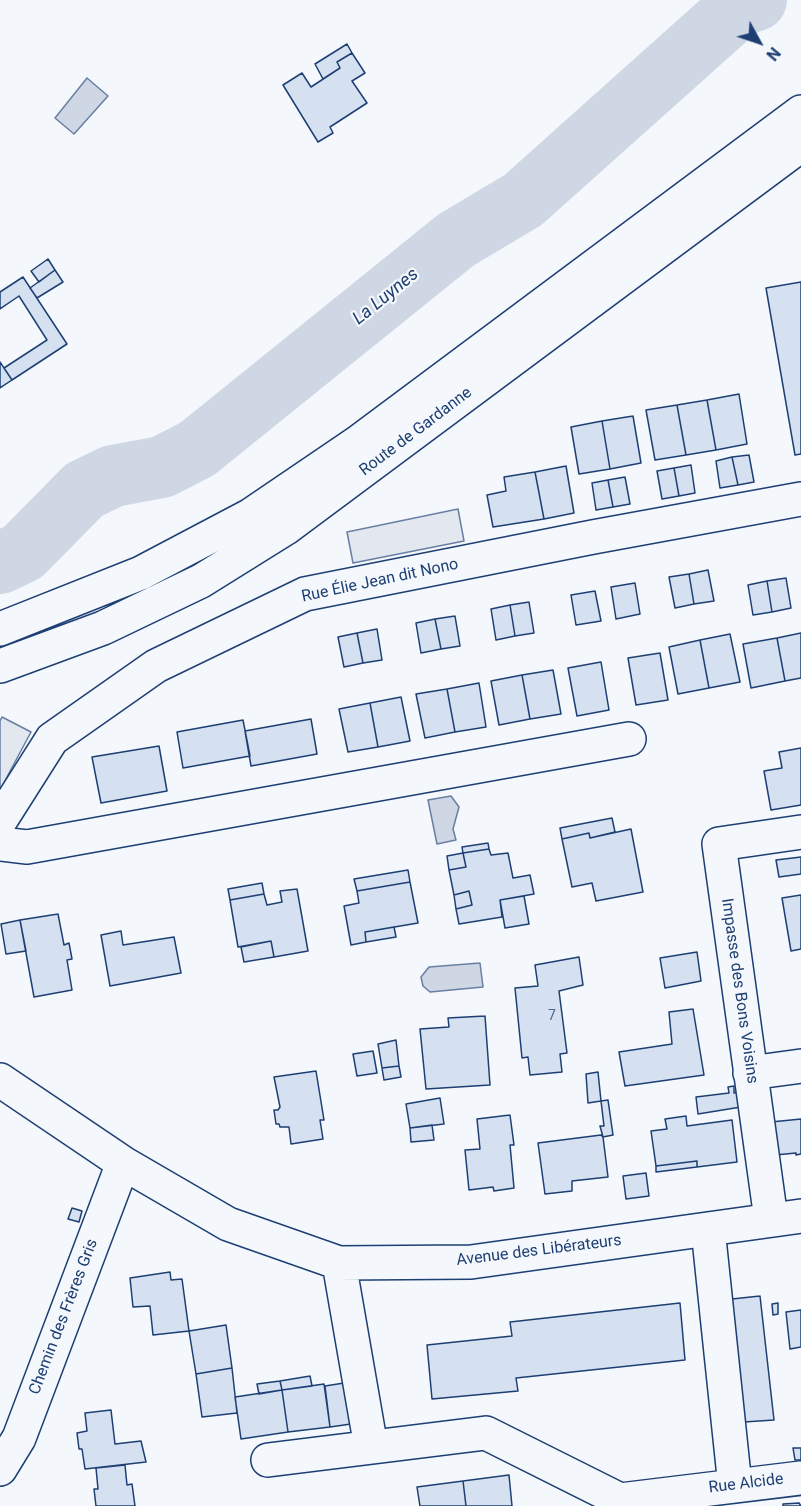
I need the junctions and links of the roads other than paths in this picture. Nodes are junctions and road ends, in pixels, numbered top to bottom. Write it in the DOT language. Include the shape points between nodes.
graph roads {
  1 [pos="801,112"];
  2 [pos="801,145"];
  3 [pos="801,499"];
  4 [pos="0,630"];
  5 [pos="0,666"];
  6 [pos="629,739"];
  7 [pos="0,821"];
  8 [pos="801,832"];
  9 [pos="0,844"];
  10 [pos="801,1066"];
  11 [pos="750,1073"];
  12 [pos="0,1080"];
  13 [pos="123,1163"];
  14 [pos="786,1218"];
  15 [pos="708,1229"];
  16 [pos="339,1263"];
  17 [pos="371,1447"];
  18 [pos="268,1460"];
  19 [pos="0,1469"];
  20 [pos="801,1478"];
  21 [pos="735,1485"];
  22 [pos="621,1503"];
  1 -- 4 [label="street, Route de Gardanne" via="357,443 251,515 141,573"];
  2 -- 5 [label="street, Route de Gardanne" via="286,528 172,595 103,628"];
  3 -- 7 [label="street, Rue Élie Jean dit Nono" via="305,594 156,666 52,739"];
  6 -- 9 [label="street" via="27,847"];
  8 -- 11 [label="street, Impasse des Bons Voisins" via="719,844"];
  10 -- 11 [label="street"];
  11 -- 14 [label="street, Impasse des Bons Voisins"];
  12 -- 13 [label="street, Avenue des Libérateurs"];
  13 -- 16 [label="street, Avenue des Libérateurs" via="228,1224"];
  13 -- 19 [label="street, Chemin des Frères Gris" via="19,1438"];
  14 -- 15 [label="street, Avenue des Libérateurs"];
  15 -- 16 [label="street, Avenue des Libérateurs" via="471,1262"];
  15 -- 21 [label="street"];
  16 -- 17 [label="street"];
  17 -- 18 [label="street"];
  17 -- 22 [label="street" via="486,1432"];
  20 -- 21 [label="street, Rue Alcide"];
  21 -- 22 [label="street, Rue Alcide"];
}
